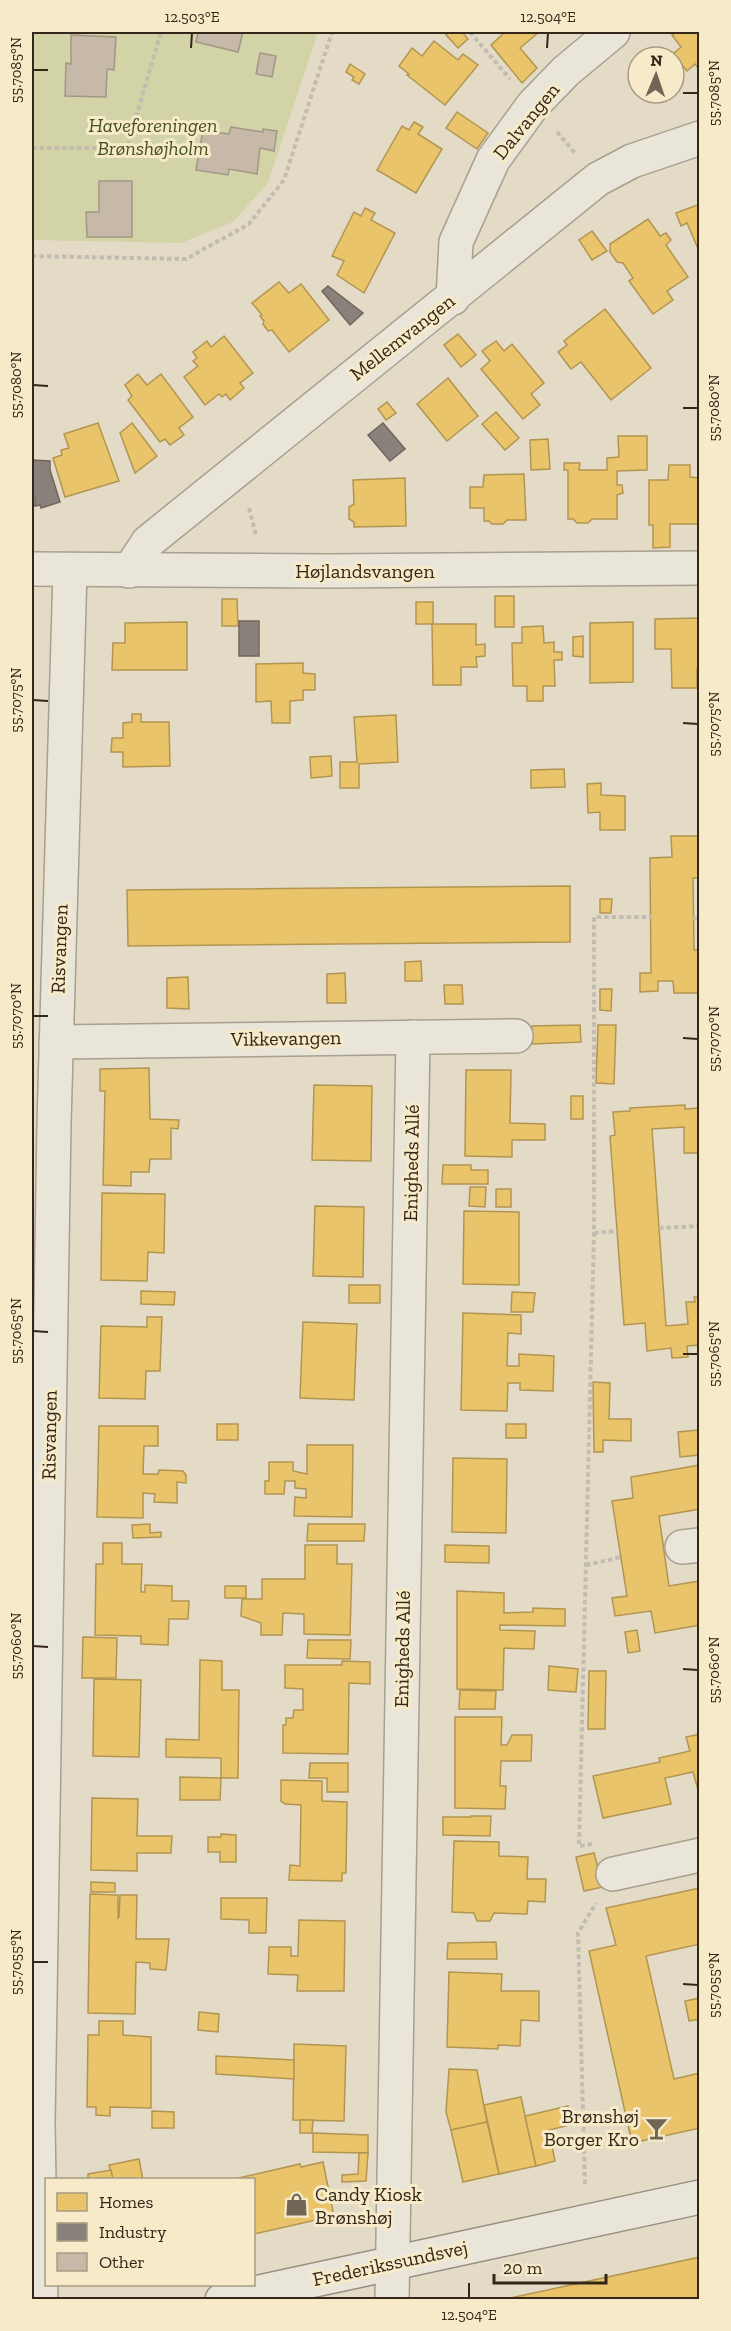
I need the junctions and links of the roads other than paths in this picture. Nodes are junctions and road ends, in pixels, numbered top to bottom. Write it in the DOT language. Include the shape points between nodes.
graph roads {
  1 [pos="613,32"];
  2 [pos="699,138"];
  3 [pos="453,298"];
  4 [pos="699,568"];
  5 [pos="32,569"];
  6 [pos="70,571"];
  7 [pos="129,571"];
  8 [pos="516,1036"];
  9 [pos="413,1037"];
  10 [pos="56,1042"];
  11 [pos="699,1855"];
  12 [pos="613,1874"];
  13 [pos="699,2197"];
  14 [pos="393,2262"];
  15 [pos="41,2300"];
  16 [pos="222,2300"];
  17 [pos="392,2300"];
  1 -- 3 [label="street, Dalvangen" via="533,105 493,160 456,242"];
  2 -- 3 [label="street, Mellemvangen" via="632,161 598,179"];
  3 -- 7 [label="street, Mellemvangen" via="148,542"];
  4 -- 7 [label="street, Højlandsvangen"];
  5 -- 6 [label="street, Højlandsvangen"];
  6 -- 7 [label="street, Højlandsvangen"];
  6 -- 10 [label="street, Risvangen"];
  8 -- 9 [label="street, Vikkevangen"];
  9 -- 10 [label="street, Vikkevangen"];
  9 -- 14 [label="street, Enigheds Allé"];
  10 -- 15 [label="street, Risvangen" via="38,2123"];
  11 -- 12 [label="street"];
  13 -- 14 [label="street, Frederikssundsvej"];
  14 -- 16 [label="street, Frederikssundsvej"];
  14 -- 17 [label="street, Enigheds Allé"];
}
